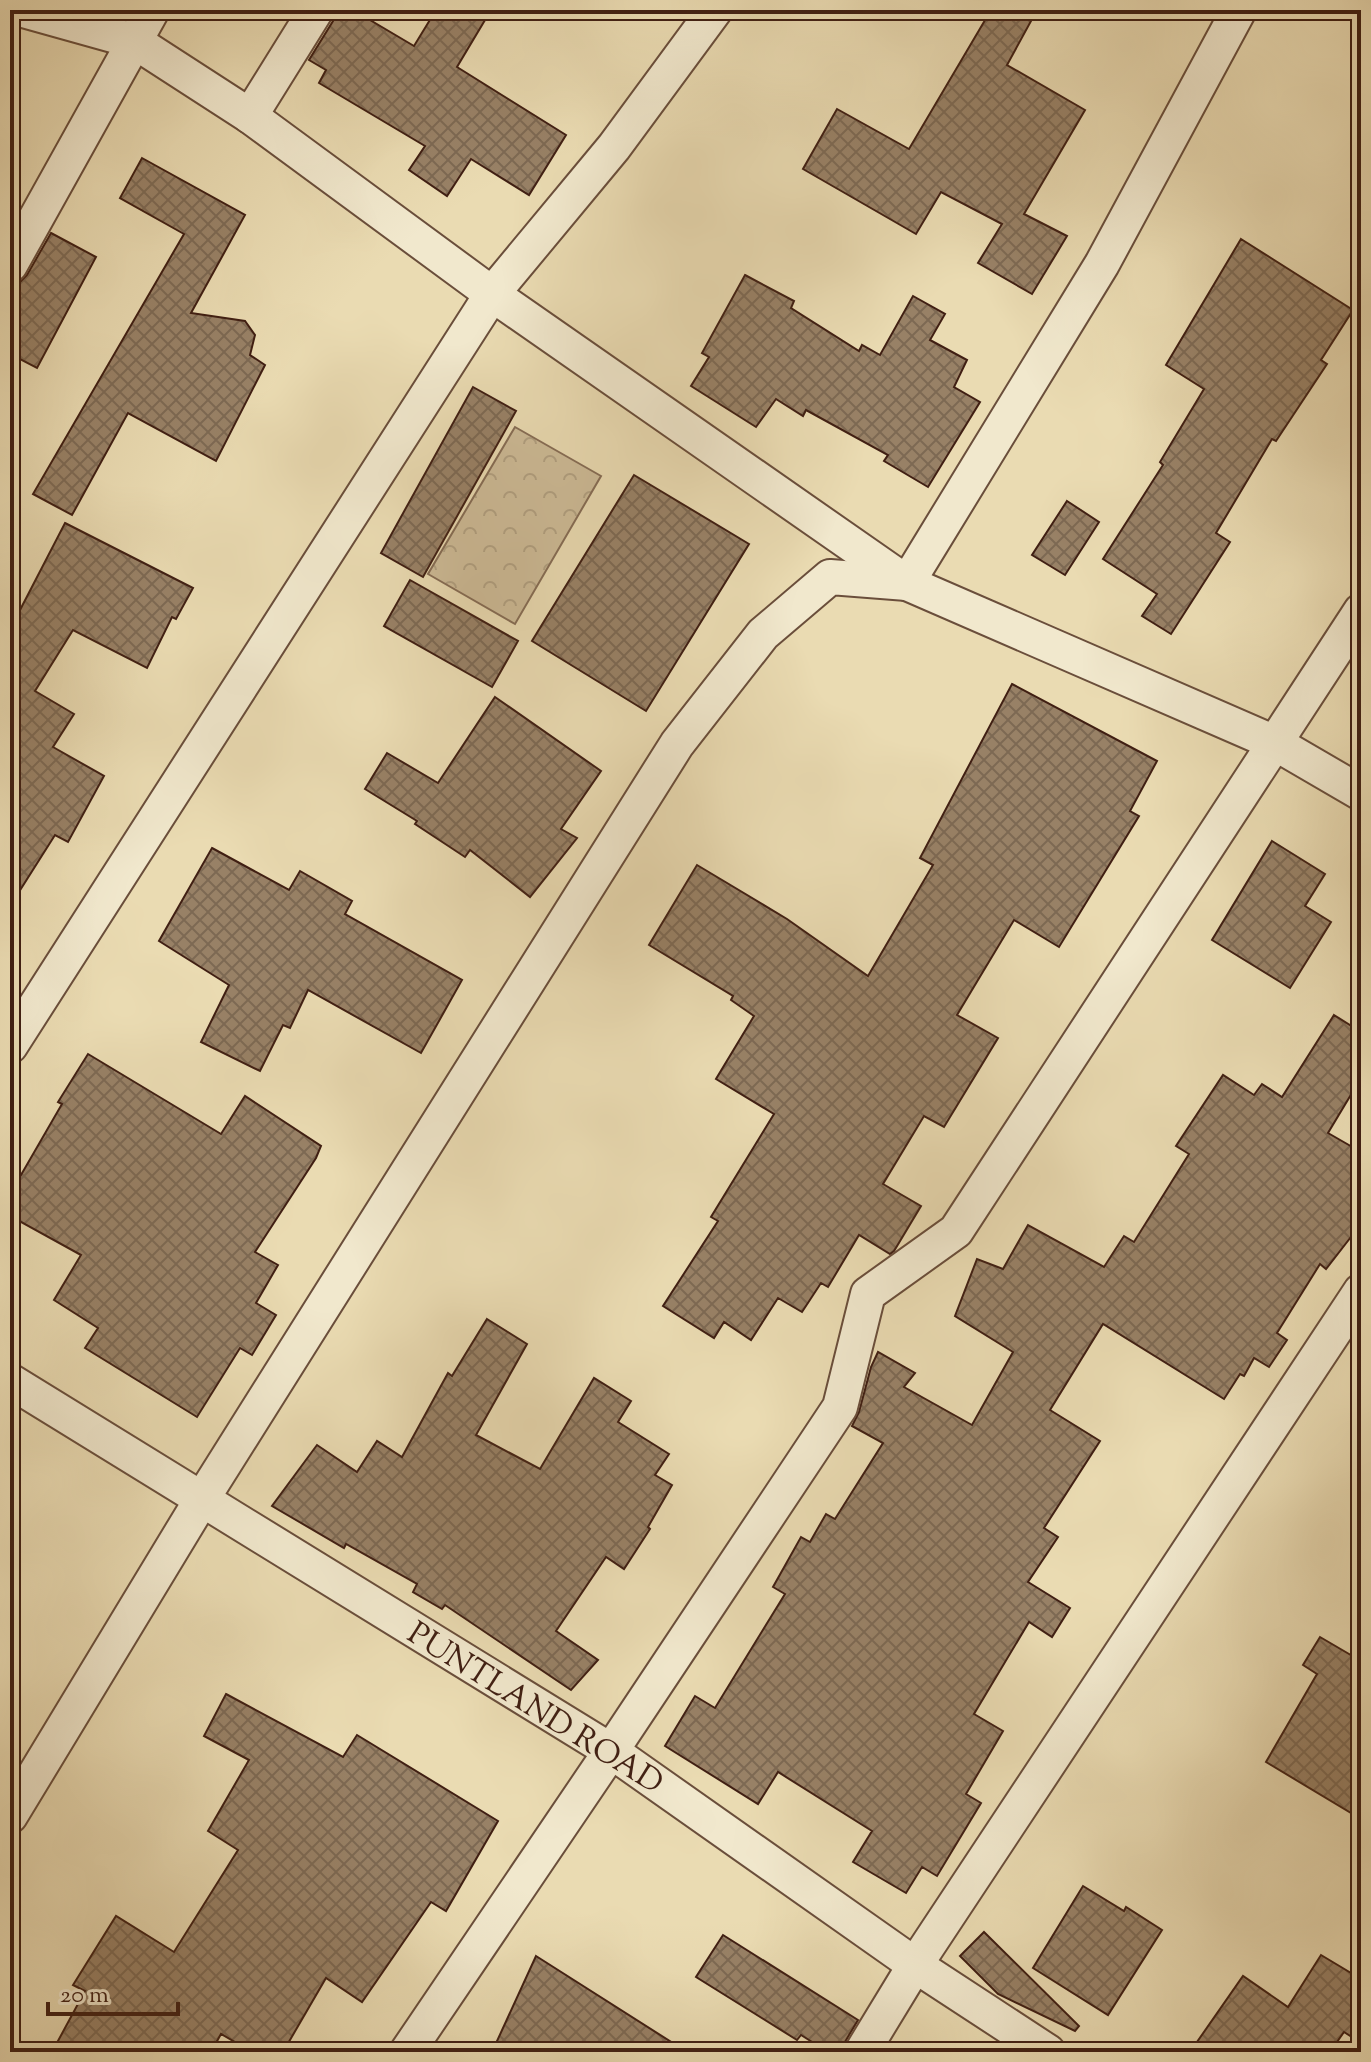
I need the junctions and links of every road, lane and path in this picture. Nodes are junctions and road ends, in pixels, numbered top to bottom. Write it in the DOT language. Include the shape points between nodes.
graph roads {
  1 [pos="22,10"];
  2 [pos="152,10"];
  3 [pos="316,10"];
  4 [pos="715,10"];
  5 [pos="1239,10"];
  6 [pos="10,27"];
  7 [pos="134,41"];
  8 [pos="250,116"];
  9 [pos="10,265"];
  10 [pos="492,294"];
  11 [pos="907,583"];
  12 [pos="1361,611"];
  13 [pos="1275,743"];
  14 [pos="1361,793"];
  15 [pos="10,1046"];
  16 [pos="1361,1291"];
  17 [pos="10,1381"];
  18 [pos="202,1499"];
  19 [pos="611,1751"];
  20 [pos="10,1816"];
  21 [pos="915,1965"];
  22 [pos="407,2052"];
  23 [pos="862,2052"];
  24 [pos="1048,2052"];
  1 -- 6 [label="street"];
  1 -- 7 [label="street"];
  2 -- 7 [label="street"];
  3 -- 8 [label="street"];
  4 -- 10 [label="street" via="614,147"];
  5 -- 11 [label="street" via="1102,264"];
  7 -- 8 [label="street"];
  7 -- 9 [label="street"];
  8 -- 10 [label="street"];
  10 -- 11 [label="street"];
  10 -- 15 [label="street"];
  11 -- 13 [label="street"];
  11 -- 18 [label="street" via="830,577 763,634 677,744"];
  12 -- 13 [label="street"];
  13 -- 14 [label="street"];
  13 -- 19 [label="street" via="956,1231 868,1294 840,1407"];
  16 -- 21 [label="street"];
  17 -- 18 [label="street, PUNTLAND ROAD"];
  18 -- 19 [label="street, PUNTLAND ROAD"];
  18 -- 20 [label="street"];
  19 -- 21 [label="street, PUNTLAND ROAD"];
  19 -- 22 [label="street"];
  21 -- 23 [label="street"];
  21 -- 24 [label="street, PUNTLAND ROAD"];
}
